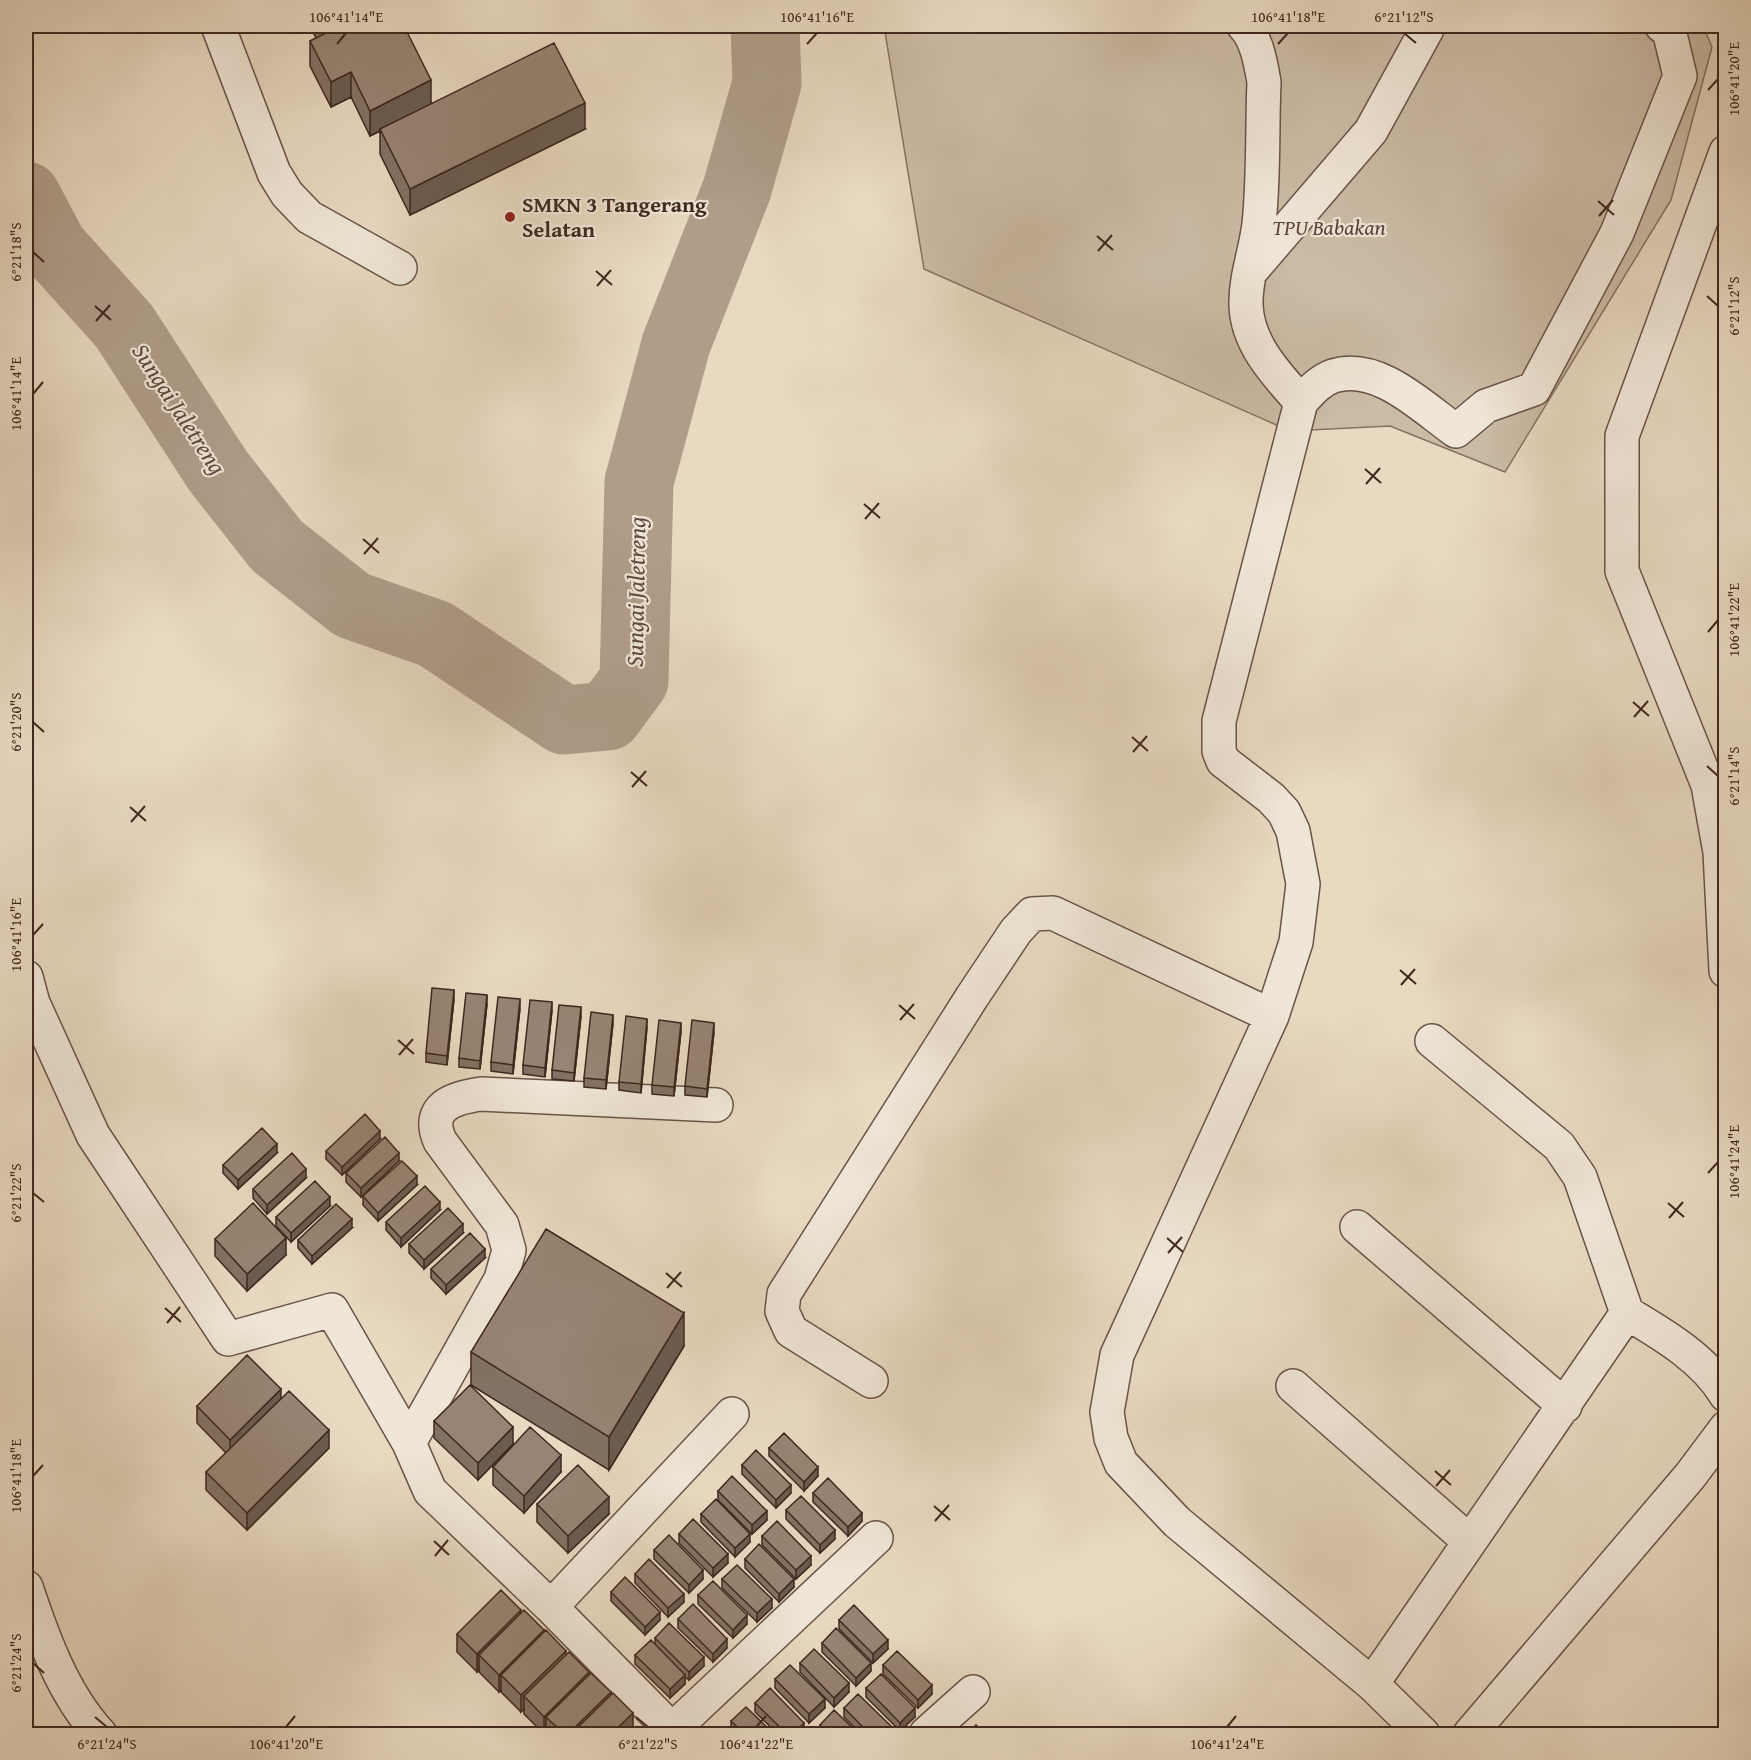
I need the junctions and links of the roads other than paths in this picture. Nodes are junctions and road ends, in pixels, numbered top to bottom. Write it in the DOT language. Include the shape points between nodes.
graph roads {
  1 [pos="218,26"];
  2 [pos="1244,26"];
  3 [pos="1662,26"];
  4 [pos="1427,28"];
  5 [pos="1725,152"];
  6 [pos="400,268"];
  7 [pos="1251,271"];
  8 [pos="1301,402"];
  9 [pos="1725,971"];
  10 [pos="26,977"];
  11 [pos="1272,1016"];
  12 [pos="1432,1041"];
  13 [pos="716,1105"];
  14 [pos="1357,1227"];
  15 [pos="1627,1313"];
  16 [pos="871,1381"];
  17 [pos="1293,1386"];
  18 [pos="1725,1395"];
  19 [pos="1566,1406"];
  20 [pos="732,1414"];
  21 [pos="1725,1428"];
  22 [pos="409,1443"];
  23 [pos="876,1538"];
  24 [pos="1469,1541"];
  25 [pos="26,1587"];
  26 [pos="551,1608"];
  27 [pos="1372,1684"];
  28 [pos="973,1692"];
  29 [pos="674,1732"];
  30 [pos="100,1734"];
  31 [pos="926,1734"];
  32 [pos="1423,1734"];
  33 [pos="1470,1734"];
  1 -- 6 [label="street" via="273,173 287,194 309,217"];
  2 -- 7 [label="street" via="1264,82 1259,223"];
  3 -- 8 [label="street" via="1669,30 1680,76 1617,233 1534,389 1486,406 1456,430 1388,382 1357,374 1333,376 1317,384"];
  4 -- 7 [label="street" via="1371,131"];
  5 -- 9 [label="street" via="1622,436 1622,571 1708,785 1720,852"];
  7 -- 8 [label="street" via="1246,305 1251,329 1270,366"];
  8 -- 11 [label="street" via="1219,721 1219,752 1223,761 1284,812 1293,831 1303,884 1296,942"];
  10 -- 22 [label="street" via="33,1003 93,1135 228,1339 332,1310"];
  11 -- 16 [label="street" via="1053,913 1032,914 972,996 784,1294 782,1311 790,1331"];
  11 -- 27 [label="street" via="1118,1355 1107,1412 1120,1463 1177,1522"];
  12 -- 15 [label="street" via="1559,1146 1580,1178"];
  13 -- 22 [label="street" via="481,1094 458,1097 442,1107 434,1128 440,1141 498,1217 508,1250 501,1279"];
  14 -- 19 [label="street"];
  15 -- 18 [label="street" via="1666,1336 1701,1365"];
  15 -- 19 [label="street"];
  17 -- 24 [label="street"];
  19 -- 24 [label="street"];
  20 -- 26 [label="street"];
  21 -- 33 [label="street" via="1689,1476"];
  22 -- 26 [label="street" via="430,1491"];
  23 -- 29 [label="street"];
  24 -- 27 [label="street"];
  25 -- 30 [label="street" via="41,1632 64,1680"];
  26 -- 29 [label="street"];
  27 -- 32 [label="street"];
  28 -- 31 [label="street"];
}
